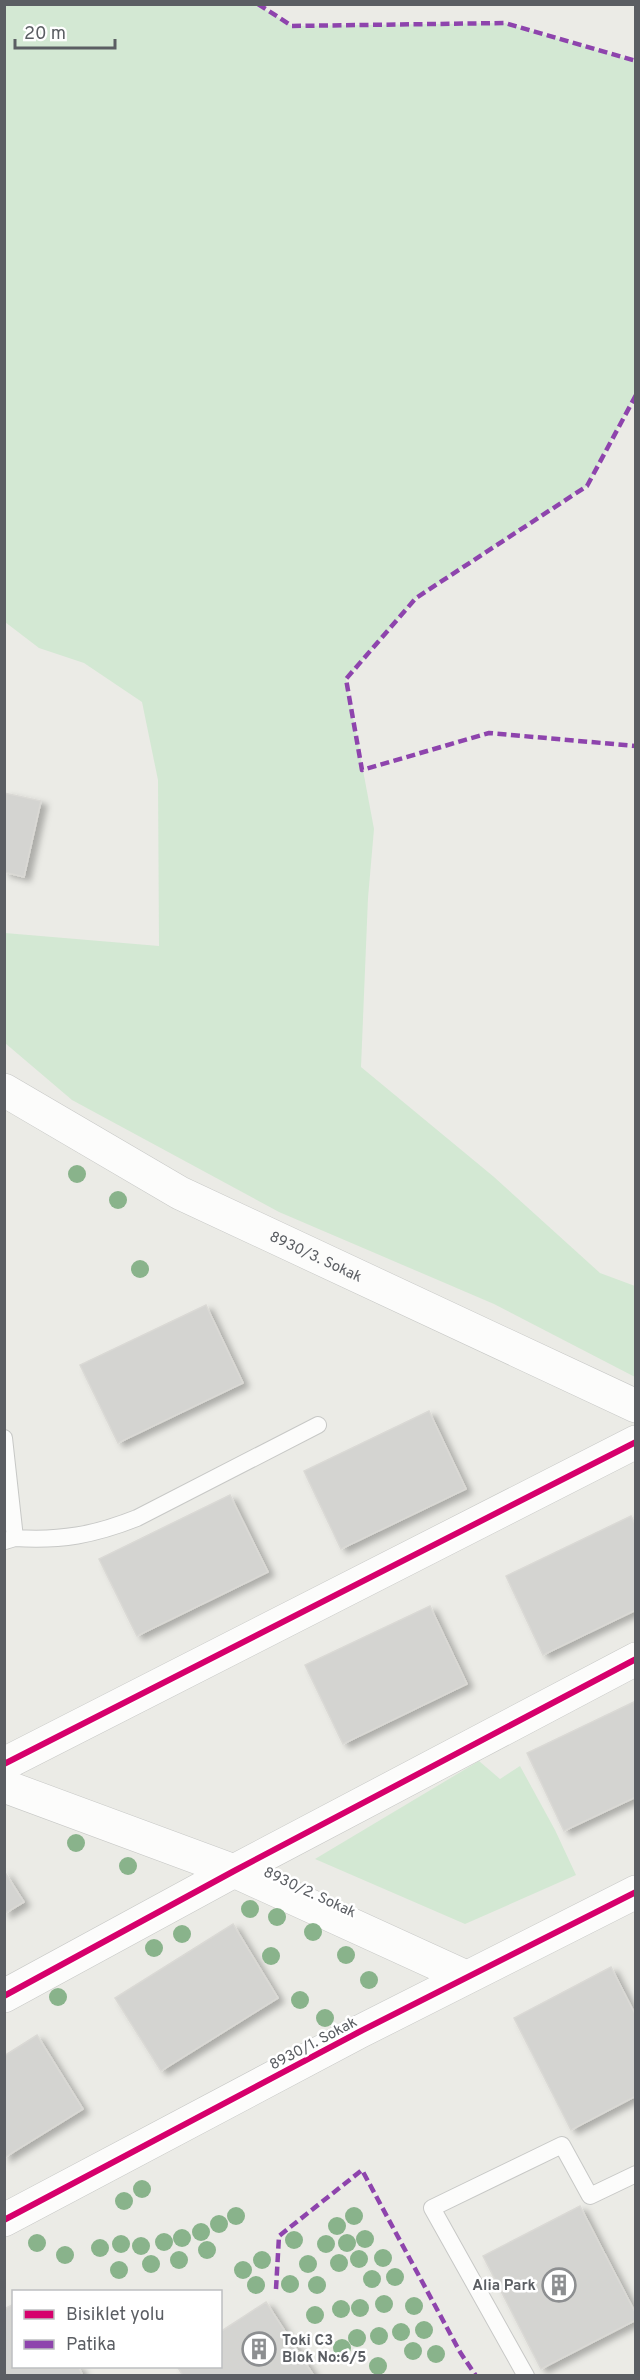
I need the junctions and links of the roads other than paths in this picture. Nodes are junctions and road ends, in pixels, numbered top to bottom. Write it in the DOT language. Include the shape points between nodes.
graph roads {
  1 [pos="4,1090"];
  2 [pos="636,1406"];
  3 [pos="318,1425"];
  4 [pos="4,1438"];
  5 [pos="636,1442"];
  6 [pos="10,1540"];
  7 [pos="636,1659"];
  8 [pos="4,1764"];
  9 [pos="4,1786"];
  10 [pos="234,1871"];
  11 [pos="636,1893"];
  12 [pos="466,1977"];
  13 [pos="4,1996"];
  14 [pos="636,2174"];
  15 [pos="4,2220"];
  16 [pos="526,2376"];
  1 -- 2 [label="street, 8930/3. Sokak" via="180,1193"];
  3 -- 6 [label="lane" via="137,1518 106,1530 74,1537"];
  4 -- 6 [label="lane"];
  5 -- 8 [label="street"];
  7 -- 10 [label="street"];
  9 -- 10 [label="street, 8930/2. Sokak"];
  10 -- 12 [label="street, 8930/2. Sokak"];
  10 -- 13 [label="street"];
  11 -- 12 [label="street, 8930/1. Sokak"];
  12 -- 15 [label="street, 8930/1. Sokak"];
  14 -- 16 [label="lane" via="590,2196 562,2145 432,2208"];
}
